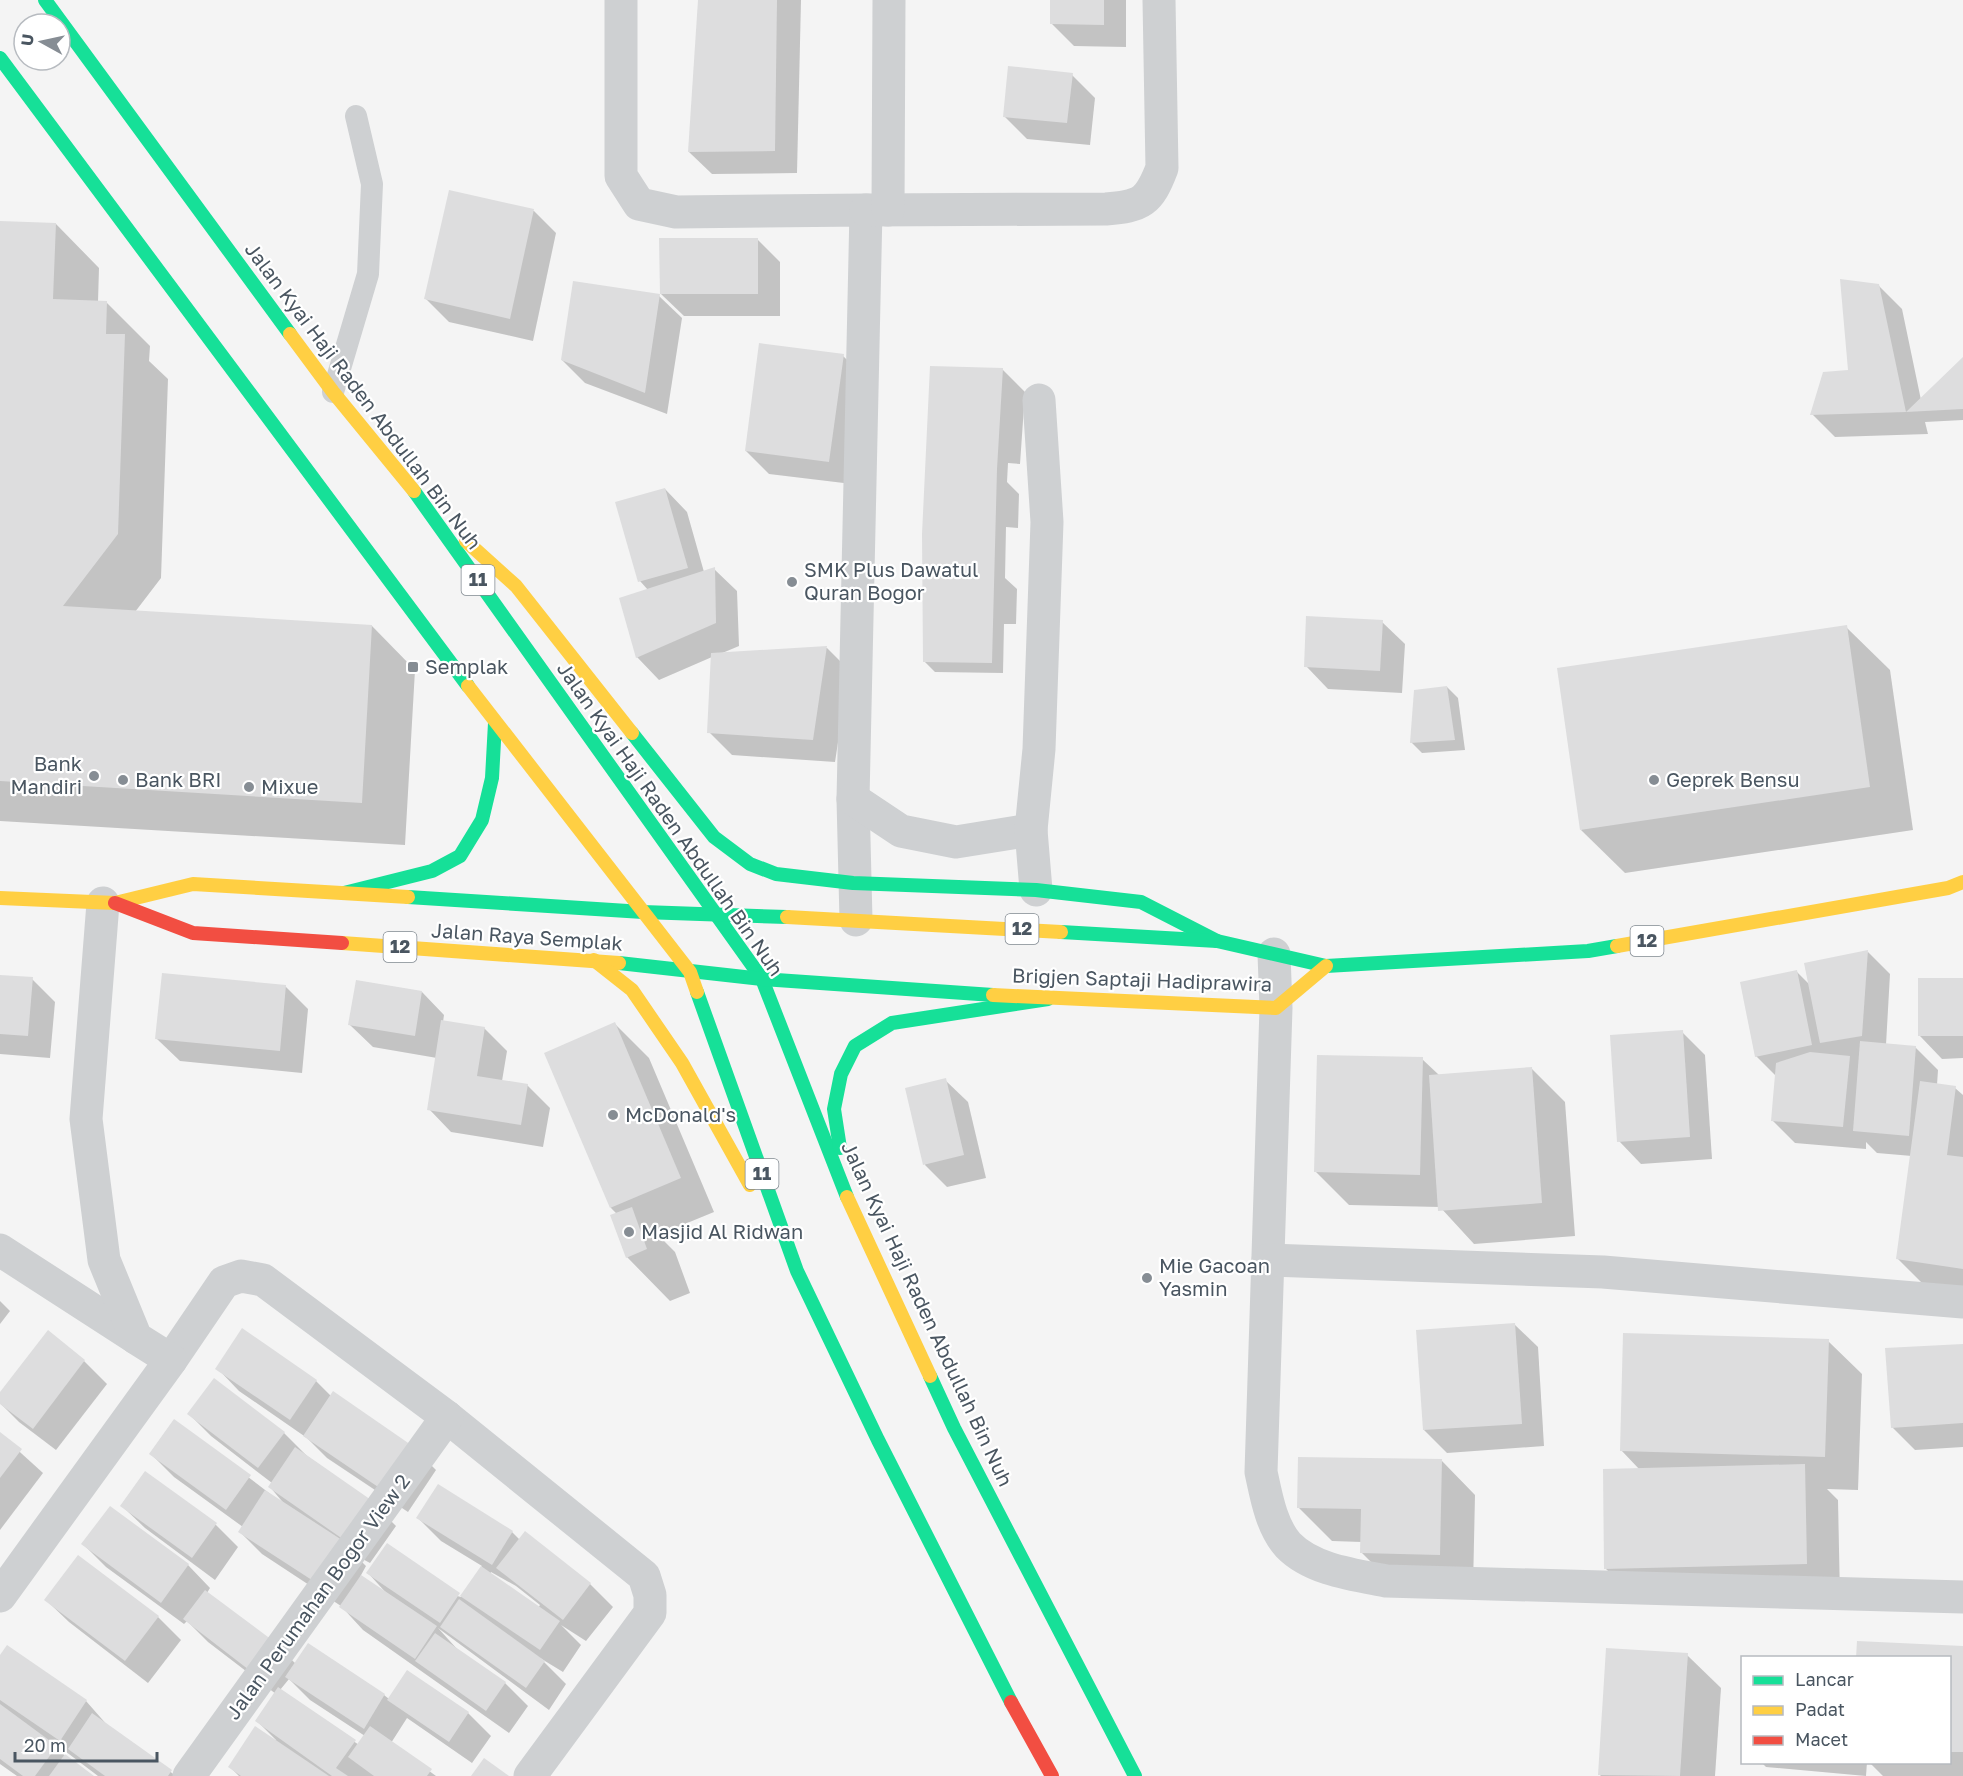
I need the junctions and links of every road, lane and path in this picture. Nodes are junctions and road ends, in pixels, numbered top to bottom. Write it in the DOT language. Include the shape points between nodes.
graph roads {
  1 [pos="45,0"];
  2 [pos="621,0"];
  3 [pos="889,0"];
  4 [pos="1159,0"];
  5 [pos="0,58"];
  6 [pos="356,116"];
  7 [pos="877,210"];
  8 [pos="333,392"];
  9 [pos="1039,400"];
  10 [pos="417,495"];
  11 [pos="495,723"];
  12 [pos="853,799"];
  13 [pos="1031,830"];
  14 [pos="1963,882"];
  15 [pos="853,883"];
  16 [pos="1036,890"];
  17 [pos="344,893"];
  18 [pos="0,898"];
  19 [pos="109,903"];
  20 [pos="643,912"];
  21 [pos="716,915"];
  22 [pos="856,920"];
  23 [pos="1217,941"];
  24 [pos="1274,954"];
  25 [pos="594,960"];
  26 [pos="1326,966"];
  27 [pos="690,972"];
  28 [pos="762,979"];
  29 [pos="1048,999"];
  30 [pos="1276,1008"];
  31 [pos="847,1197"];
  32 [pos="0,1250"];
  33 [pos="1268,1260"];
  34 [pos="797,1271"];
  35 [pos="1963,1302"];
  36 [pos="136,1338"];
  37 [pos="171,1360"];
  38 [pos="447,1417"];
  39 [pos="0,1596"];
  40 [pos="1963,1597"];
  41 [pos="189,1776"];
  42 [pos="530,1776"];
  43 [pos="1052,1776"];
  44 [pos="1135,1776"];
  1 -- 8 [label="main road, Jalan Kyai Haji Raden Abdullah Bin Nuh / 11"];
  2 -- 7 [label="street" via="621,176 639,204 676,212"];
  3 -- 7 [label="street"];
  4 -- 7 [label="street" via="1162,168 1154,191 1142,203 1106,209"];
  5 -- 11 [label="main road, 11"];
  6 -- 8 [label="lane" via="372,184 368,274"];
  7 -- 12 [label="street"];
  8 -- 10 [label="main road, Jalan Kyai Haji Raden Abdullah Bin Nuh / 11"];
  9 -- 13 [label="street" via="1047,522 1039,749"];
  10 -- 15 [label="main road" via="516,586 714,837 750,864 776,874"];
  10 -- 21 [label="main road, Jalan Kyai Haji Raden Abdullah Bin Nuh / 11"];
  11 -- 17 [label="main road, 12" via="492,778 482,820 460,856 432,871"];
  11 -- 20 [label="main road, 11"];
  12 -- 13 [label="street" via="901,831 956,843"];
  12 -- 15 [label="street"];
  13 -- 16 [label="street"];
  14 -- 26 [label="main road, 12" via="1948,888 1588,951"];
  15 -- 16 [label="main road"];
  15 -- 22 [label="street"];
  16 -- 23 [label="main road" via="1141,902"];
  17 -- 19 [label="main road, Jalan Raya Semplak / 12" via="193,884"];
  17 -- 20 [label="main road, Jalan Raya Semplak / 12"];
  18 -- 19 [label="main road, Jalan Raya Semplak / 12"];
  19 -- 25 [label="main road, Jalan Raya Semplak / 12" via="193,933"];
  19 -- 36 [label="street" via="86,1119 104,1260"];
  20 -- 21 [label="main road, Jalan Raya Semplak / 12"];
  20 -- 27 [label="main road, 11"];
  21 -- 22 [label="main road, Brigjen Saptaji Hadiprawira / 12"];
  21 -- 28 [label="main road, Jalan Kyai Haji Raden Abdullah Bin Nuh / 11"];
  22 -- 23 [label="main road, Brigjen Saptaji Hadiprawira / 12"];
  23 -- 24 [label="main road, Brigjen Saptaji Hadiprawira / 12"];
  24 -- 26 [label="main road, Brigjen Saptaji Hadiprawira / 12"];
  24 -- 30 [label="street"];
  25 -- 27 [label="main road, Jalan Raya Semplak / 12"];
  25 -- 34 [label="main road" via="633,990 682,1063"];
  26 -- 30 [label="main road, Brigjen Saptaji Hadiprawira"];
  27 -- 28 [label="main road, Jalan Raya Semplak / 12"];
  27 -- 34 [label="main road, 11"];
  28 -- 29 [label="main road, Brigjen Saptaji Hadiprawira / 12"];
  28 -- 31 [label="main road, Jalan Kyai Haji Raden Abdullah Bin Nuh / 11"];
  29 -- 30 [label="main road, Brigjen Saptaji Hadiprawira / 12"];
  29 -- 31 [label="main road, 12" via="892,1023 855,1046 841,1074 834,1109"];
  30 -- 33 [label="street"];
  31 -- 44 [label="main road, Jalan Kyai Haji Raden Abdullah Bin Nuh / 11" via="954,1428"];
  32 -- 36 [label="street"];
  33 -- 35 [label="street" via="1604,1272"];
  33 -- 40 [label="street" via="1261,1472 1270,1512 1288,1545 1315,1563 1386,1581"];
  34 -- 43 [label="main road, 11" via="878,1440"];
  36 -- 37 [label="street"];
  37 -- 38 [label="street" via="224,1282 241,1276 263,1280"];
  37 -- 39 [label="street"];
  38 -- 41 [label="street, Jalan Perumahan Bogor View 2"];
  38 -- 42 [label="street" via="644,1576 650,1594 650,1613"];
}
